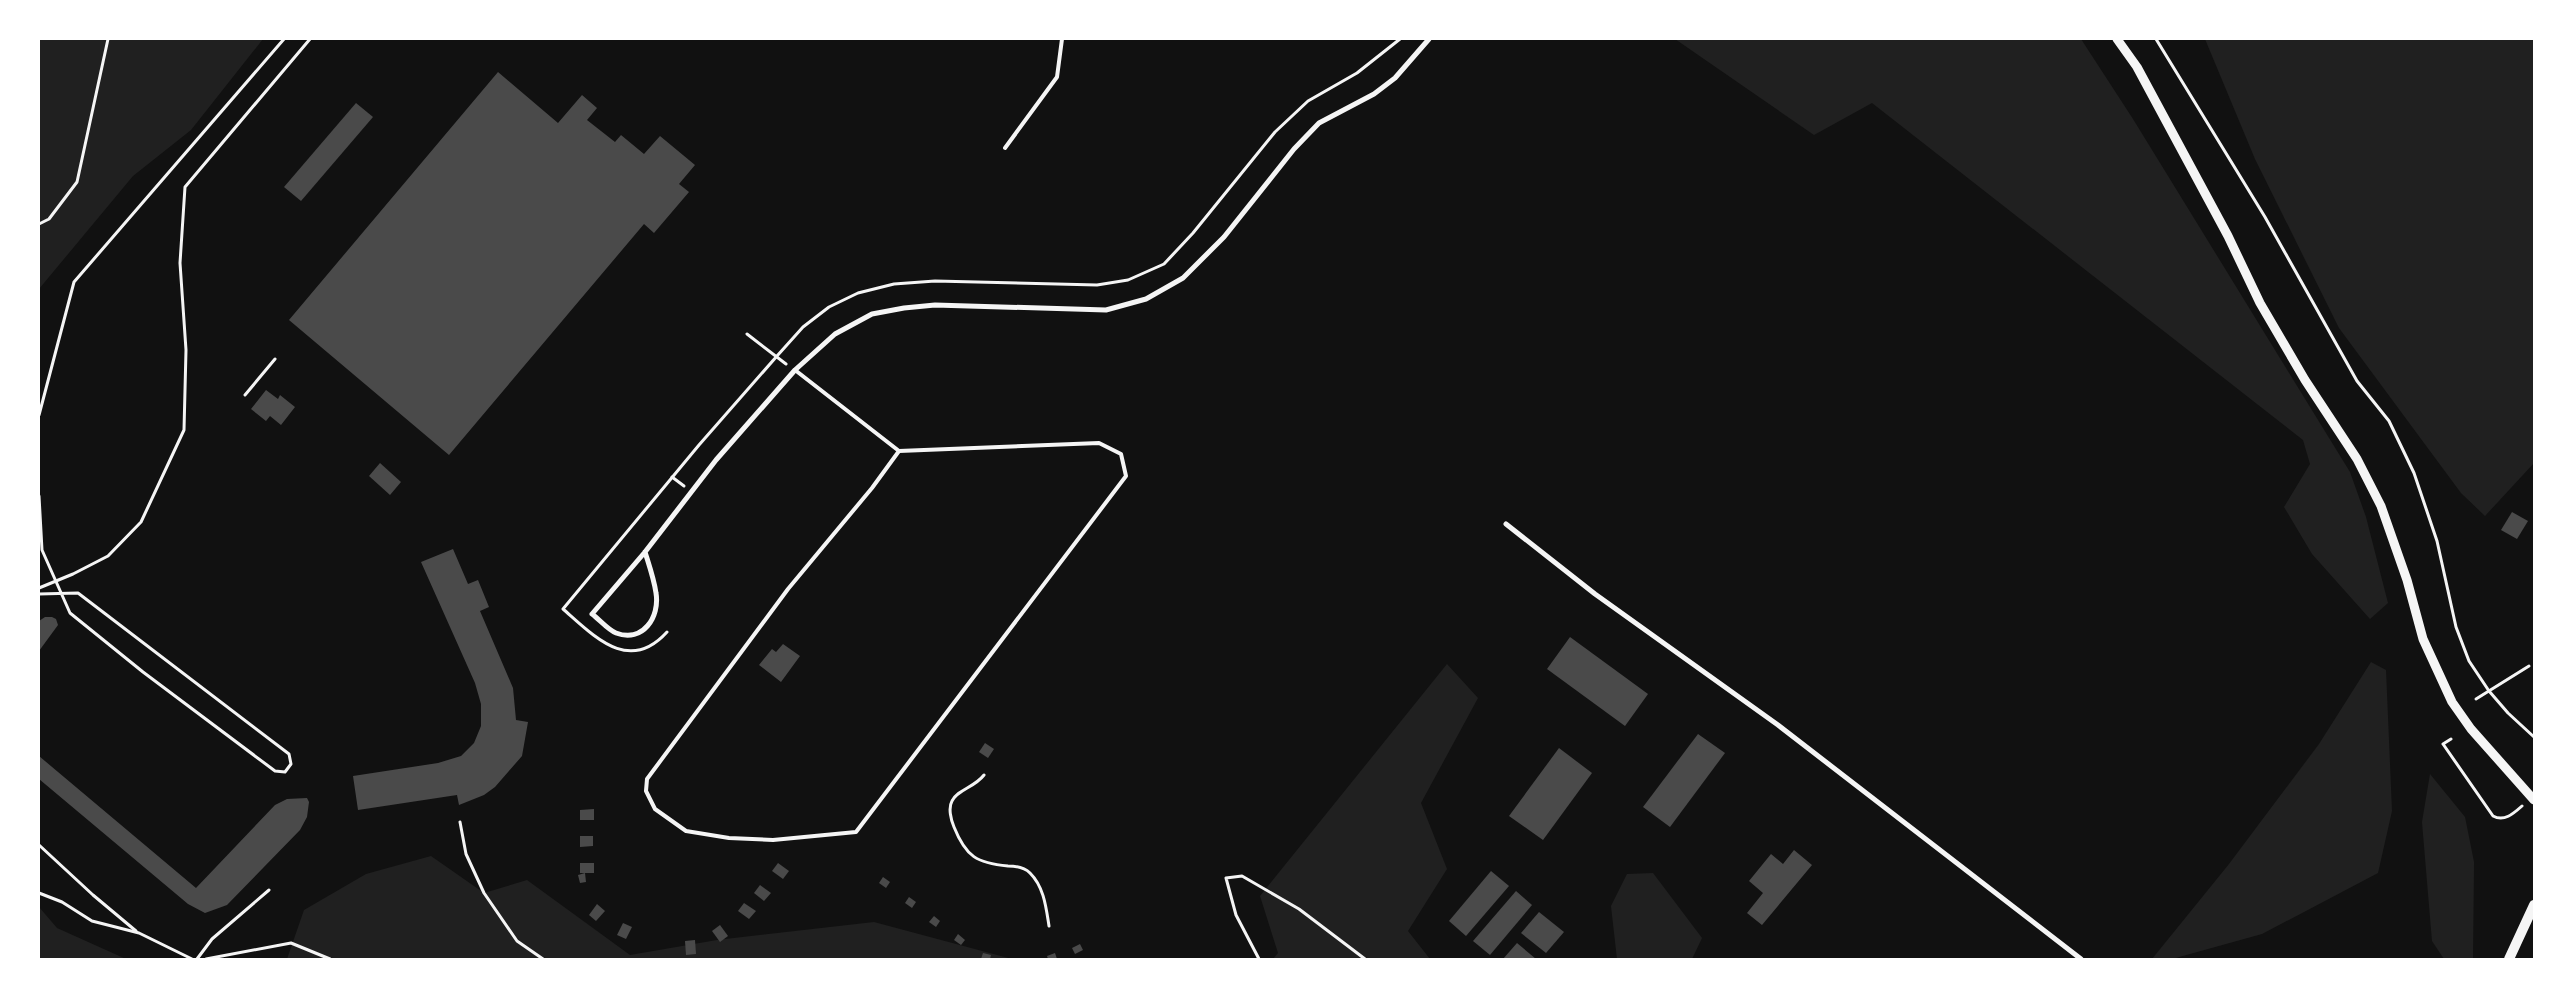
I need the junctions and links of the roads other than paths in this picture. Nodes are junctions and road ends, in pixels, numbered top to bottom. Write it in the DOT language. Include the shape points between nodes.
graph roads {
  1 [pos="1062,39"];
  2 [pos="1429,39"];
  3 [pos="2117,39"];
  4 [pos="1005,148"];
  5 [pos="795,370"];
  6 [pos="899,451"];
  7 [pos="1506,524"];
  8 [pos="646,552"];
  9 [pos="2534,800"];
  10 [pos="2534,906"];
  11 [pos="2080,959"];
  12 [pos="2509,959"];
  1 -- 4 [label="lane" via="1057,77"];
  2 -- 5 [label="street" via="1395,78 1374,94 1319,123 1294,149 1224,237 1182,278 1146,299 1106,310 934,305 872,314 835,334"];
  3 -- 9 [label="street" via="2210,202 2260,303 2357,459 2381,506 2407,580 2422,639 2452,702 2471,729"];
  5 -- 6 [label="lane"];
  5 -- 8 [label="street" via="716,460"];
  6 -- 6 [label="lane" via="1099,443 1121,454 1126,476 856,832 773,840 729,838 686,831 655,809 646,791 647,779 788,589"];
  7 -- 11 [label="street" via="1595,594 1778,725"];
  8 -- 8 [label="street" via="592,614 616,633 636,634 647,628 656,610 656,594"];
  10 -- 12 [label="main road"];
}
